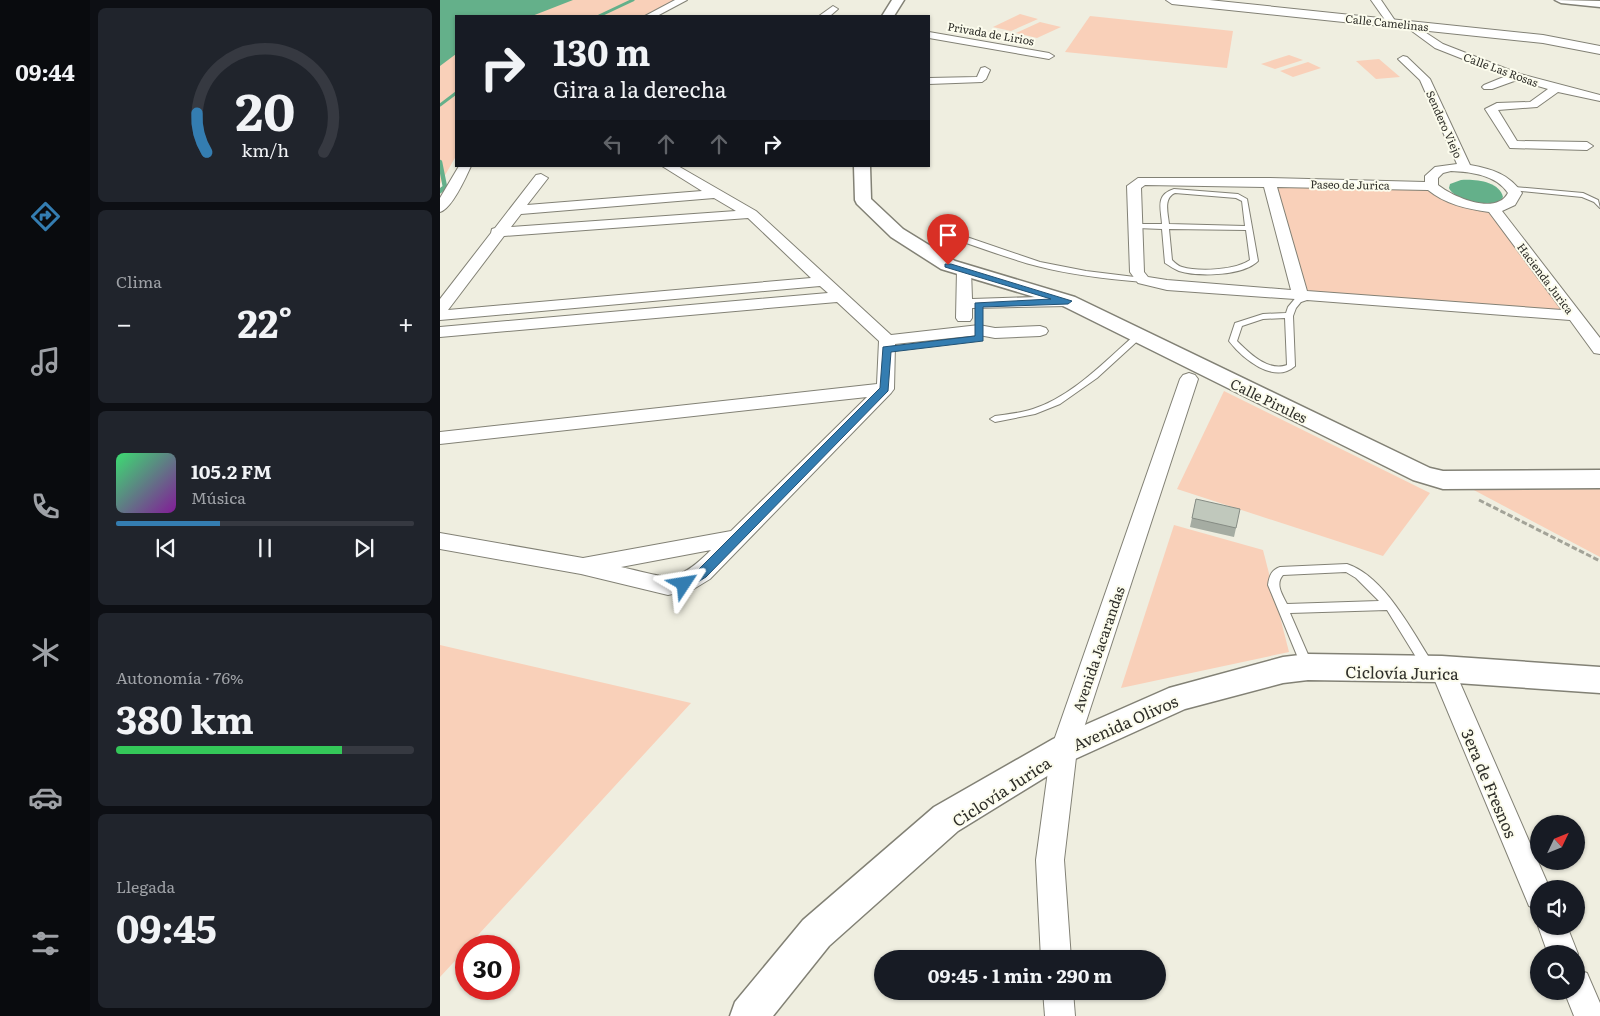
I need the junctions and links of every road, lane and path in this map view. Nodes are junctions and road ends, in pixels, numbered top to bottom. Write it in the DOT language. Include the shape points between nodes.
graph roads {
  1 [pos="682,0"];
  2 [pos="898,0"];
  3 [pos="1172,0"];
  4 [pos="1376,0"];
  5 [pos="1561,0"];
  6 [pos="1581,1"];
  7 [pos="1251,4"];
  8 [pos="1600,4"];
  9 [pos="833,10"];
  10 [pos="652,15"];
  11 [pos="826,15"];
  12 [pos="889,15"];
  13 [pos="1391,22"];
  14 [pos="1408,24"];
  15 [pos="930,34"];
  16 [pos="1600,50"];
  17 [pos="1049,56"];
  18 [pos="1404,59"];
  19 [pos="985,70"];
  20 [pos="1516,76"];
  21 [pos="930,81"];
  22 [pos="1488,87"];
  23 [pos="1556,88"];
  24 [pos="1600,98"];
  25 [pos="1587,146"];
  26 [pos="465,167"];
  27 [pos="670,167"];
  28 [pos="862,167"];
  29 [pos="1465,168"];
  30 [pos="541,178"];
  31 [pos="1269,182"];
  32 [pos="1431,186"];
  33 [pos="1200,187"];
  34 [pos="1514,189"];
  35 [pos="719,194"];
  36 [pos="1600,206"];
  37 [pos="1492,207"];
  38 [pos="440,208"];
  39 [pos="516,210"];
  40 [pos="751,214"];
  41 [pos="1137,226"];
  42 [pos="1165,227"];
  43 [pos="1249,228"];
  44 [pos="497,232"];
  45 [pos="952,235"];
  46 [pos="956,268"];
  47 [pos="1143,280"];
  48 [pos="824,281"];
  49 [pos="841,297"];
  50 [pos="1301,297"];
  51 [pos="636,298"];
  52 [pos="1068,301"];
  53 [pos="971,304"];
  54 [pos="440,309"];
  55 [pos="440,315"];
  56 [pos="632,315"];
  57 [pos="1289,316"];
  58 [pos="1575,316"];
  59 [pos="1040,331"];
  60 [pos="440,332"];
  61 [pos="976,335"];
  62 [pos="1139,336"];
  63 [pos="887,345"];
  64 [pos="1600,348"];
  65 [pos="1189,378"];
  66 [pos="885,389"];
  67 [pos="994,419"];
  68 [pos="444,438"];
  69 [pos="440,455"];
  70 [pos="1600,479"];
  71 [pos="1450,480"];
  72 [pos="736,538"];
  73 [pos="440,541"];
  74 [pos="1600,560"];
  75 [pos="581,566"];
  76 [pos="1390,605"];
  77 [pos="1282,609"];
  78 [pos="1308,667"];
  79 [pos="1436,669"];
  80 [pos="1600,680"];
  81 [pos="1064,749"];
  82 [pos="1532,880"];
  83 [pos="1055,950"];
  84 [pos="1059,1000"];
  85 [pos="1583,1000"];
  86 [pos="749,1016"];
  87 [pos="1060,1016"];
  88 [pos="1590,1016"];
  1 -- 10 [label="street"];
  2 -- 12 [label="street"];
  3 -- 7 [label="main road, Calle Camelinas"];
  4 -- 13 [label="street"];
  5 -- 6 [label="street"];
  6 -- 8 [label="street"];
  7 -- 13 [label="main road, Calle Camelinas"];
  9 -- 11 [label="street"];
  13 -- 14 [label="main road, Calle Camelinas"];
  14 -- 16 [label="main road, Calle Camelinas" via="1543,39"];
  14 -- 20 [label="street, Calle Las Rosas" via="1439,46"];
  15 -- 17 [label="street, Privada de Lirios"];
  18 -- 29 [label="street, Sendero Viejo" via="1424,79"];
  19 -- 21 [label="street" via="978,80"];
  20 -- 22 [label="street"];
  20 -- 23 [label="street, Calle Las Rosas"];
  23 -- 24 [label="street, Calle Las Rosas"];
  23 -- 25 [label="street" via="1533,106 1497,106 1491,109 1514,144"];
  26 -- 38 [label="street" via="458,183"];
  27 -- 35 [label="street"];
  28 -- 46 [label="street, Calle Pirules" via="863,200 896,233"];
  29 -- 32 [label="street" via="1453,167 1436,172 1429,180"];
  29 -- 34 [label="street" via="1499,176"];
  30 -- 39 [label="street"];
  31 -- 32 [label="street, Paseo de Jurica"];
  31 -- 33 [label="street, Paseo de Jurica"];
  31 -- 50 [label="street"];
  32 -- 37 [label="street" via="1455,201"];
  33 -- 41 [label="street, Paseo de Jurica" via="1143,181 1134,186"];
  33 -- 42 [label="lane" via="1167,194 1164,199"];
  33 -- 43 [label="lane" via="1245,200"];
  34 -- 36 [label="lane" via="1583,195"];
  34 -- 37 [label="street" via="1514,198 1510,202"];
  35 -- 39 [label="street"];
  35 -- 40 [label="street"];
  37 -- 58 [label="street, Hacienda Jurica"];
  39 -- 44 [label="street"];
  40 -- 44 [label="street"];
  40 -- 48 [label="street"];
  41 -- 42 [label="lane"];
  41 -- 47 [label="street" via="1137,272"];
  42 -- 43 [label="lane"];
  42 -- 43 [label="lane" via="1168,261 1180,269 1210,271 1243,268 1254,261"];
  44 -- 54 [label="street"];
  45 -- 47 [label="lane" via="1052,267"];
  46 -- 52 [label="street, Calle Pirules"];
  46 -- 53 [label="street"];
  47 -- 50 [label="street"];
  48 -- 49 [label="street"];
  48 -- 51 [label="street"];
  49 -- 56 [label="street"];
  49 -- 63 [label="street"];
  50 -- 57 [label="lane"];
  50 -- 58 [label="street"];
  51 -- 55 [label="street"];
  51 -- 56 [label="street"];
  52 -- 53 [label="street"];
  52 -- 62 [label="street, Calle Pirules"];
  53 -- 61 [label="street"];
  56 -- 60 [label="street"];
  57 -- 57 [label="lane" via="1291,366 1284,370 1271,369 1243,352 1233,341 1238,325 1252,318 1267,314"];
  58 -- 64 [label="street, Hacienda Jurica"];
  59 -- 61 [label="street"];
  61 -- 63 [label="street"];
  62 -- 67 [label="lane" via="1068,394 1045,408"];
  62 -- 71 [label="street, Calle Pirules" via="1422,474"];
  63 -- 66 [label="street"];
  65 -- 81 [label="street, Avenida Jacarandas"];
  66 -- 68 [label="street"];
  66 -- 72 [label="street"];
  68 -- 69 [label="street"];
  70 -- 71 [label="street, Calle Pirules"];
  71 -- 74 [label="path" via="1457,489"];
  72 -- 75 [label="street"];
  72 -- 75 [label="street" via="702,573 684,584 668,586"];
  73 -- 75 [label="street"];
  76 -- 77 [label="lane"];
  76 -- 77 [label="lane" via="1370,583 1347,568 1287,570 1275,576 1273,585"];
  76 -- 79 [label="lane"];
  77 -- 78 [label="lane"];
  78 -- 79 [label="street, Avenida Olivos"];
  78 -- 81 [label="street, Avenida Olivos" via="1283,670 1180,697"];
  79 -- 80 [label="street, Avenida Olivos"];
  79 -- 82 [label="street, 3era de Fresnos"];
  81 -- 83 [label="street, Avenida Jacarandas" via="1050,860"];
  81 -- 86 [label="street, Avenida Olivos" via="946,819 816,933"];
  84 -- 87 [label="street"];
  85 -- 88 [label="street"];
}
